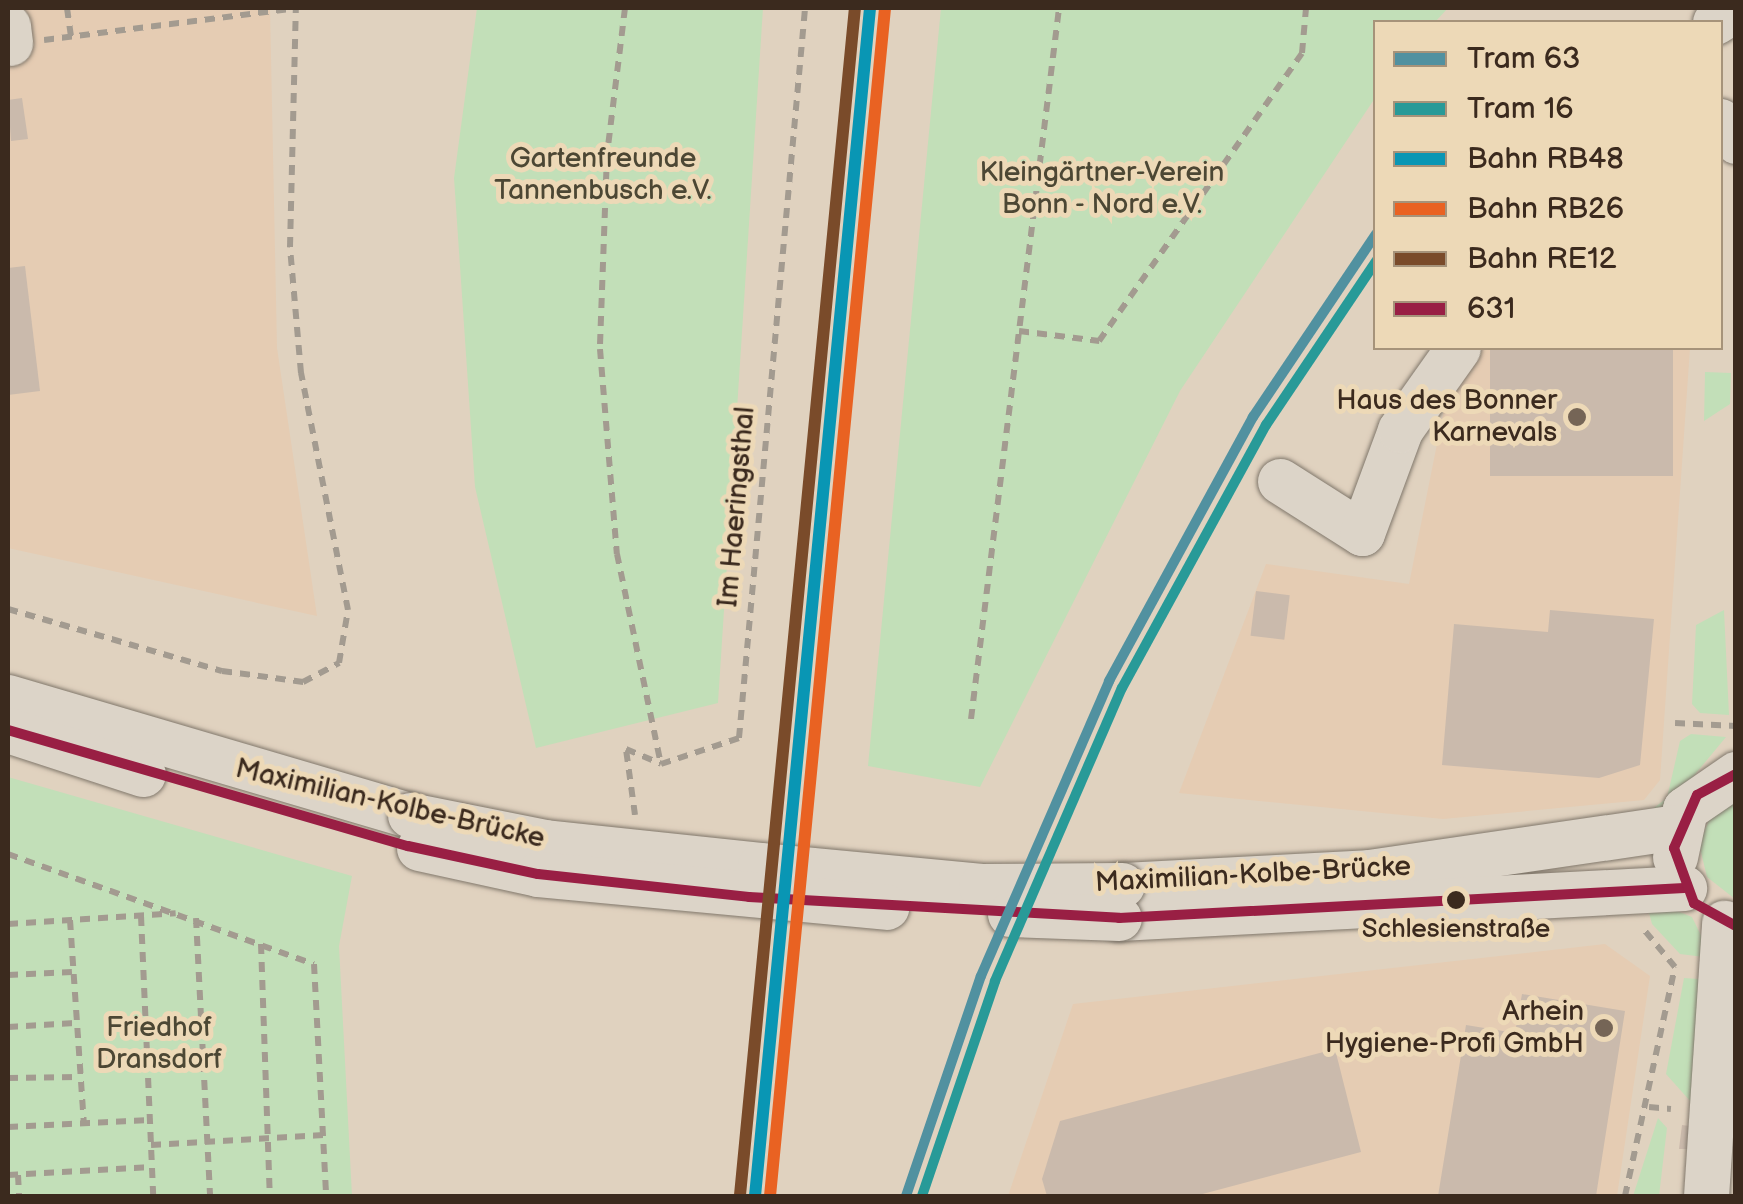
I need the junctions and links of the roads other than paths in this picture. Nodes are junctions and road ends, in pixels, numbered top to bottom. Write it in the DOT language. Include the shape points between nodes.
graph roads {
  1 [pos="1457,350"];
  2 [pos="1280,482"];
  3 [pos="8,696"];
  4 [pos="8,730"];
  5 [pos="1733,764"];
  6 [pos="1677,826"];
  7 [pos="409,830"];
  8 [pos="1684,888"];
  9 [pos="1120,901"];
  10 [pos="1730,924"];
  11 [pos="1706,1196"];
  1 -- 2 [label="street" via="1400,430 1362,533"];
  3 -- 7 [label="street, Maximilian-Kolbe-Brücke"];
  4 -- 7 [label="street, Maximilian-Kolbe-Brücke"];
  5 -- 6 [label="street" via="1697,794"];
  6 -- 8 [label="street"];
  6 -- 9 [label="street, Maximilian-Kolbe-Brücke"];
  7 -- 9 [label="street, Maximilian-Kolbe-Brücke, bridge" via="538,874 748,897"];
  8 -- 9 [label="street, Maximilian-Kolbe-Brücke"];
  8 -- 10 [label="street"];
  10 -- 11 [label="street"];
}
